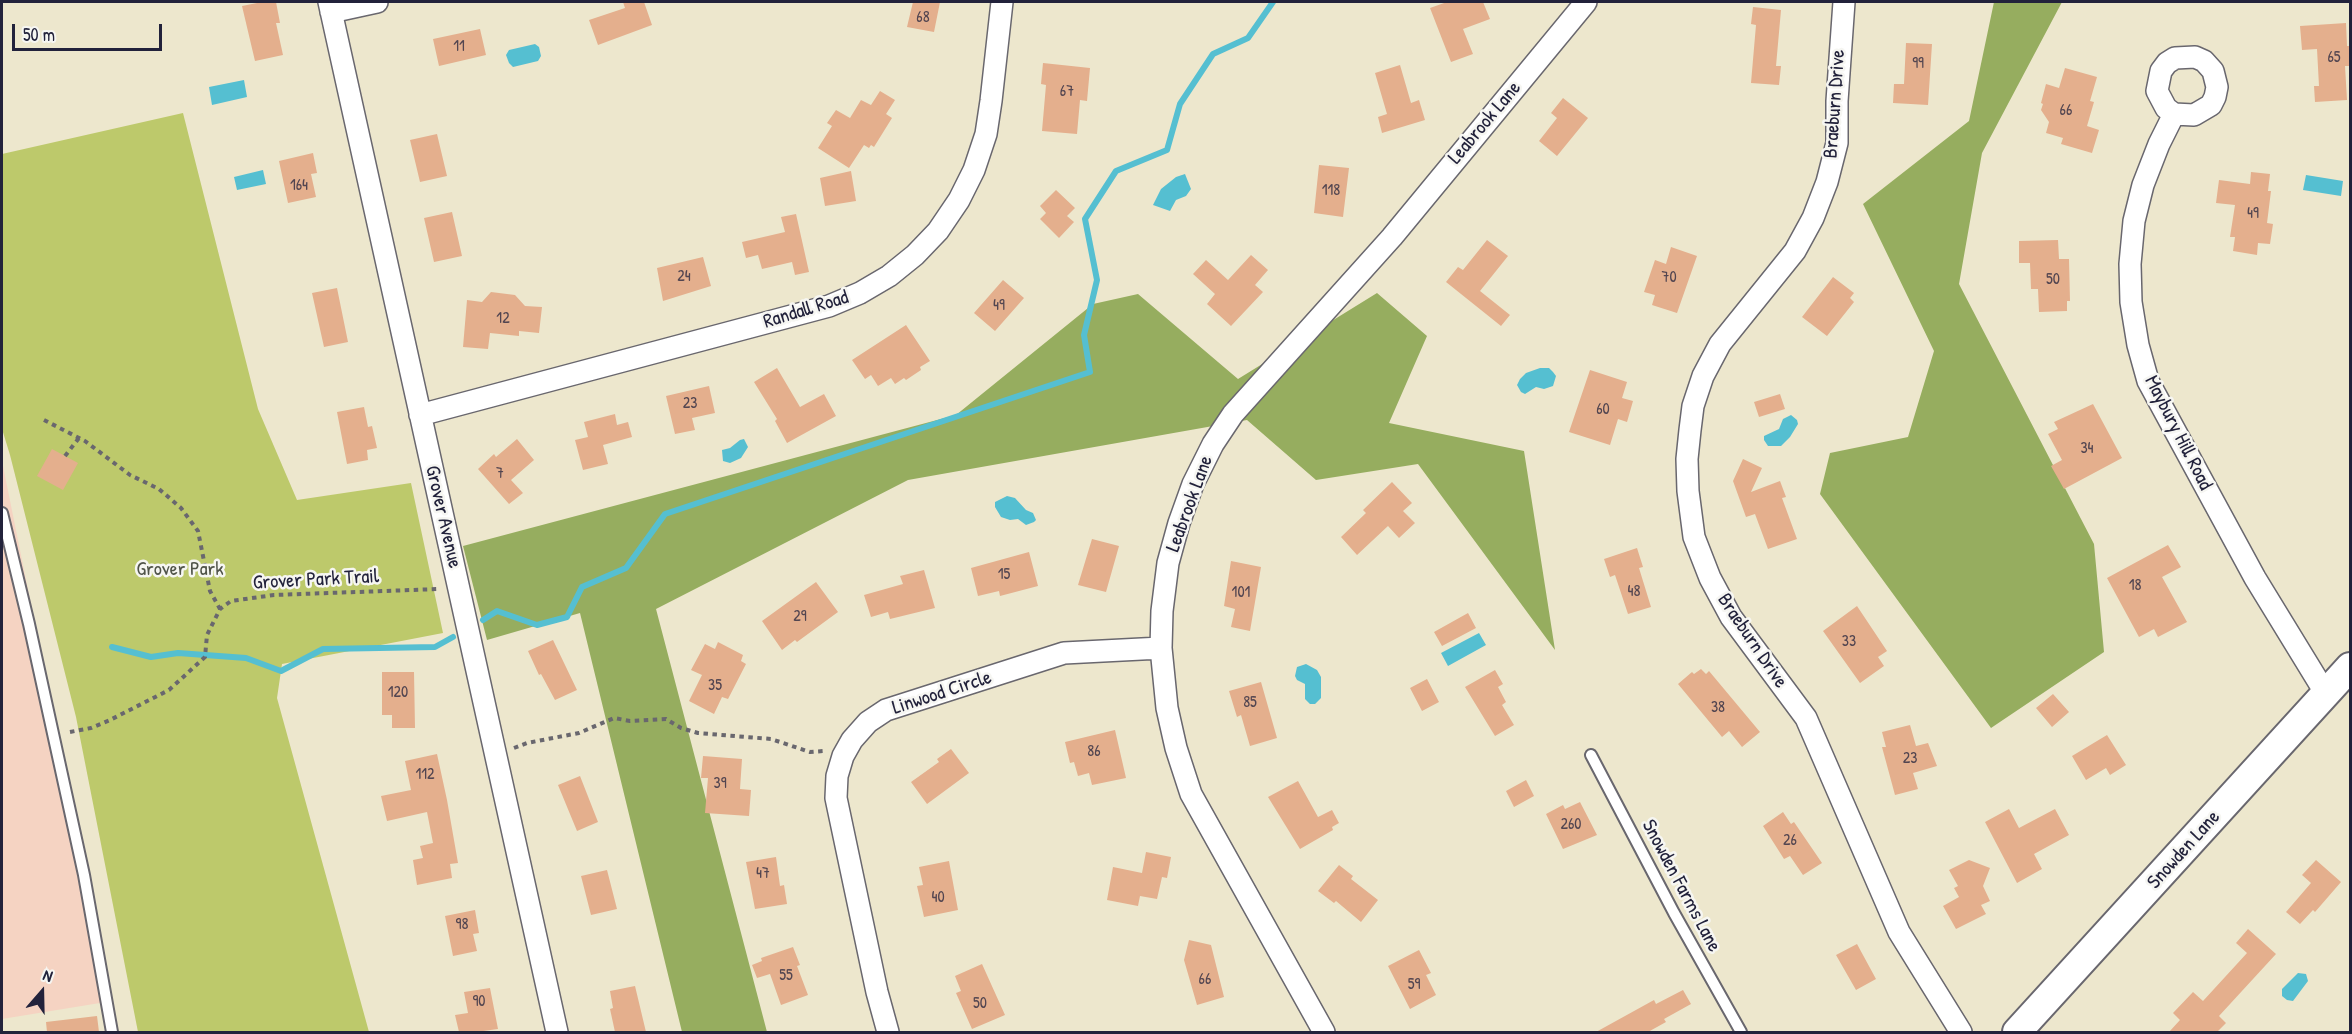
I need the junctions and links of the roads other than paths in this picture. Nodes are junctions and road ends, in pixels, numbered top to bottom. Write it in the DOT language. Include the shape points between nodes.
graph roads {
  1 [pos="376,2"];
  2 [pos="1002,2"];
  3 [pos="1586,2"];
  4 [pos="1844,2"];
  5 [pos="330,7"];
  6 [pos="2174,114"];
  7 [pos="420,415"];
  8 [pos="2,513"];
  9 [pos="1161,648"];
  10 [pos="2350,667"];
  11 [pos="2326,694"];
  12 [pos="1591,755"];
  13 [pos="112,1032"];
  14 [pos="557,1032"];
  15 [pos="888,1032"];
  16 [pos="1324,1032"];
  17 [pos="1741,1032"];
  18 [pos="1961,1032"];
  19 [pos="2017,1032"];
  1 -- 5 [label="street"];
  2 -- 7 [label="street, Randall Road" via="986,134 974,170 938,231 889,276 829,306"];
  3 -- 9 [label="street, Leabrook Lane" via="1392,237 1233,414 1213,444 1193,484 1168,563"];
  4 -- 18 [label="street, Braeburn Drive" via="1837,143 1827,182 1794,251 1720,344 1703,376 1690,429 1688,492 1694,537 1710,578 1731,617 1806,718 1899,932"];
  5 -- 7 [label="street, Grover Avenue"];
  6 -- 11 [label="street, Maybury Hill Road" via="2158,144 2134,221 2131,302 2138,345 2148,381 2255,578"];
  7 -- 14 [label="street, Grover Avenue"];
  8 -- 13 [label="lane" via="84,875"];
  9 -- 15 [label="street, Linwood Circle" via="1064,653 886,710 852,740 837,776 836,798"];
  9 -- 16 [label="street, Leabrook Lane" via="1167,708 1191,794"];
  10 -- 11 [label="street, Snowden Lane"];
  11 -- 19 [label="street, Snowden Lane"];
  12 -- 17 [label="lane, Snowden Farms Lane"];
}
